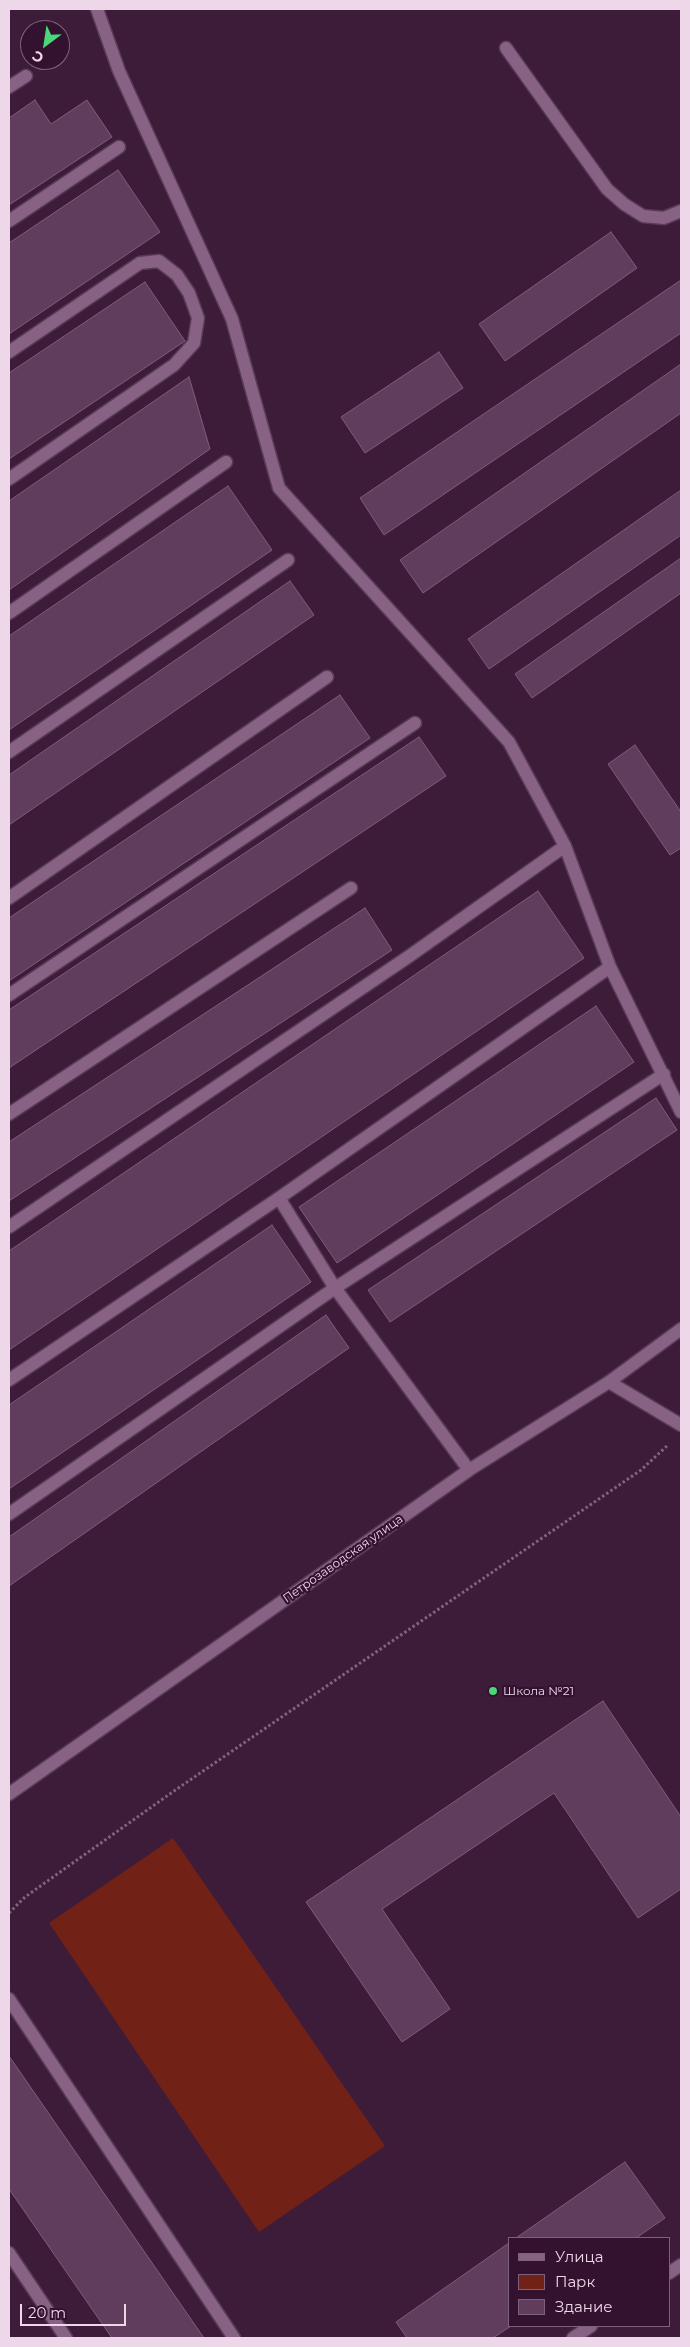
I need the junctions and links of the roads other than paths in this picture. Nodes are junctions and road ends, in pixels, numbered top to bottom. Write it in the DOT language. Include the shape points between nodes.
graph roads {
  1 [pos="96,9"];
  2 [pos="506,48"];
  3 [pos="26,76"];
  4 [pos="9,87"];
  5 [pos="118,147"];
  6 [pos="681,210"];
  7 [pos="9,221"];
  8 [pos="9,352"];
  9 [pos="226,462"];
  10 [pos="9,479"];
  11 [pos="288,560"];
  12 [pos="9,613"];
  13 [pos="327,677"];
  14 [pos="416,723"];
  15 [pos="9,752"];
  16 [pos="565,846"];
  17 [pos="351,888"];
  18 [pos="9,898"];
  19 [pos="610,967"];
  20 [pos="9,995"];
  21 [pos="664,1074"];
  22 [pos="681,1112"];
  23 [pos="9,1114"];
  24 [pos="279,1198"];
  25 [pos="9,1227"];
  26 [pos="335,1288"];
  27 [pos="681,1329"];
  28 [pos="9,1380"];
  29 [pos="609,1382"];
  30 [pos="681,1425"];
  31 [pos="469,1470"];
  32 [pos="9,1514"];
  33 [pos="9,1794"];
  34 [pos="9,1999"];
  35 [pos="9,2253"];
  36 [pos="681,2264"];
  37 [pos="670,2272"];
  38 [pos="589,2327"];
  39 [pos="66,2338"];
  40 [pos="234,2338"];
  41 [pos="572,2338"];
  1 -- 16 [label="street" via="119,71 232,319 279,488 509,742"];
  2 -- 6 [label="street" via="607,189 643,216 664,218"];
  3 -- 4 [label="street"];
  5 -- 7 [label="street"];
  8 -- 10 [label="street" via="140,263 159,261 177,275 198,318 194,342 174,365"];
  9 -- 12 [label="street"];
  11 -- 15 [label="street"];
  13 -- 18 [label="street"];
  14 -- 20 [label="street"];
  16 -- 19 [label="street"];
  16 -- 25 [label="street" via="408,957"];
  17 -- 23 [label="street"];
  19 -- 21 [label="street"];
  19 -- 24 [label="street"];
  21 -- 22 [label="street"];
  21 -- 26 [label="street"];
  24 -- 26 [label="street"];
  24 -- 28 [label="street"];
  26 -- 31 [label="street"];
  26 -- 32 [label="street"];
  27 -- 29 [label="street, Петрозаводская улица"];
  29 -- 30 [label="street"];
  29 -- 31 [label="street, Петрозаводская улица"];
  31 -- 33 [label="street, Петрозаводская улица"];
  34 -- 40 [label="street"];
  35 -- 39 [label="street"];
  36 -- 37 [label="street"];
  38 -- 41 [label="street"];
}
